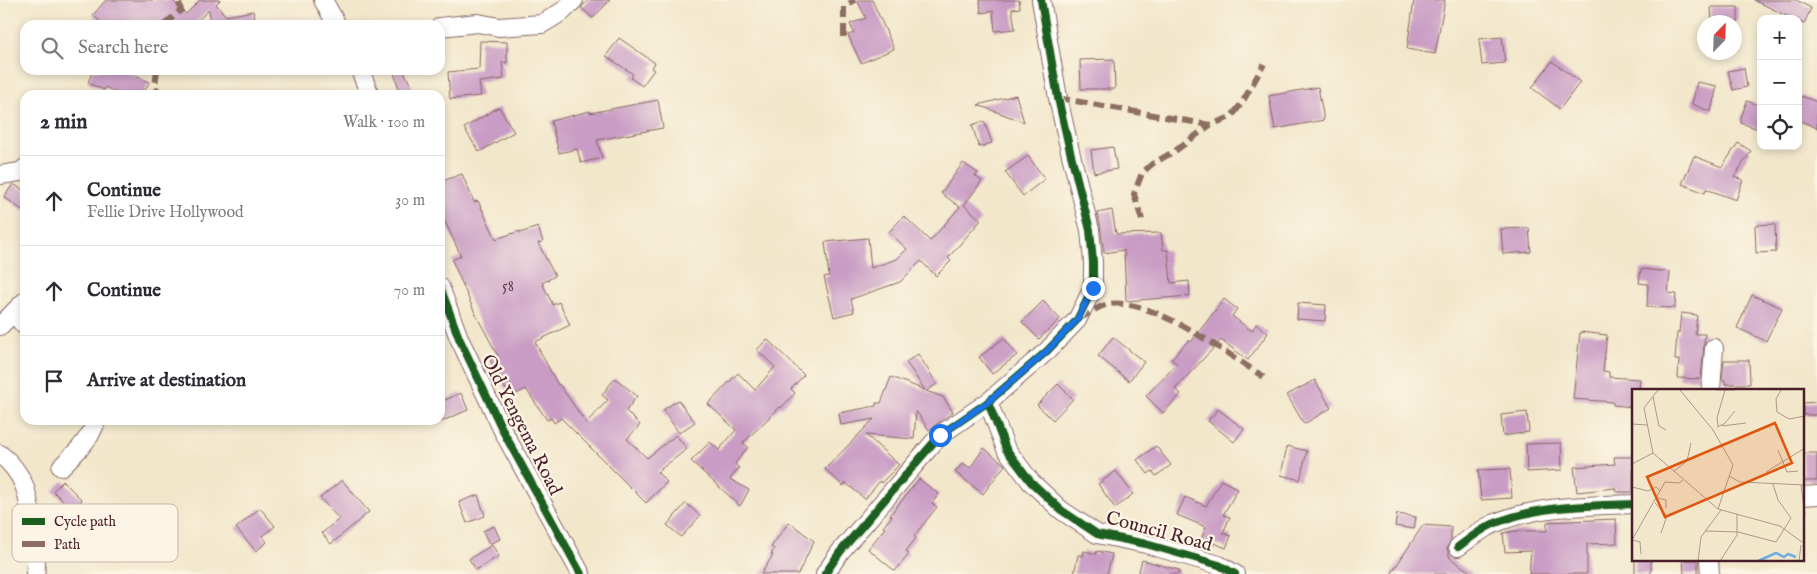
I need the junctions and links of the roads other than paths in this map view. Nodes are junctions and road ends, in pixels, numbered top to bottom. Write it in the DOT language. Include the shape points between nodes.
graph roads {
  1 [pos="324,0"];
  2 [pos="574,0"];
  3 [pos="1041,0"];
  4 [pos="334,20"];
  5 [pos="445,26"];
  6 [pos="362,75"];
  7 [pos="368,90"];
  8 [pos="20,172"];
  9 [pos="0,175"];
  10 [pos="445,301"];
  11 [pos="20,306"];
  12 [pos="20,320"];
  13 [pos="0,326"];
  14 [pos="1714,348"];
  15 [pos="1711,389"];
  16 [pos="988,402"];
  17 [pos="95,425"];
  18 [pos="0,454"];
  19 [pos="61,467"];
  20 [pos="1817,495"];
  21 [pos="1804,496"];
  22 [pos="28,504"];
  23 [pos="1632,504"];
  24 [pos="1458,547"];
  25 [pos="581,574"];
  26 [pos="825,574"];
  27 [pos="1235,574"];
  1 -- 4 [label="street"];
  2 -- 5 [label="street" via="542,24"];
  3 -- 16 [label="street" via="1058,98 1090,230 1093,288 1077,320 1046,352"];
  6 -- 7 [label="street"];
  8 -- 9 [label="street"];
  10 -- 25 [label="street, Old Yengema Road" via="458,338 500,425"];
  11 -- 12 [label="street" via="17,317"];
  11 -- 13 [label="street"];
  14 -- 15 [label="street"];
  16 -- 26 [label="street" via="940,435"];
  16 -- 27 [label="street, Council Road" via="1006,450 1031,482 1061,510 1096,534 1146,544 1219,565"];
  17 -- 19 [label="street" via="90,436"];
  18 -- 22 [label="street" via="24,484"];
  20 -- 21 [label="street"];
  23 -- 24 [label="street" via="1534,512 1492,524"];
}
